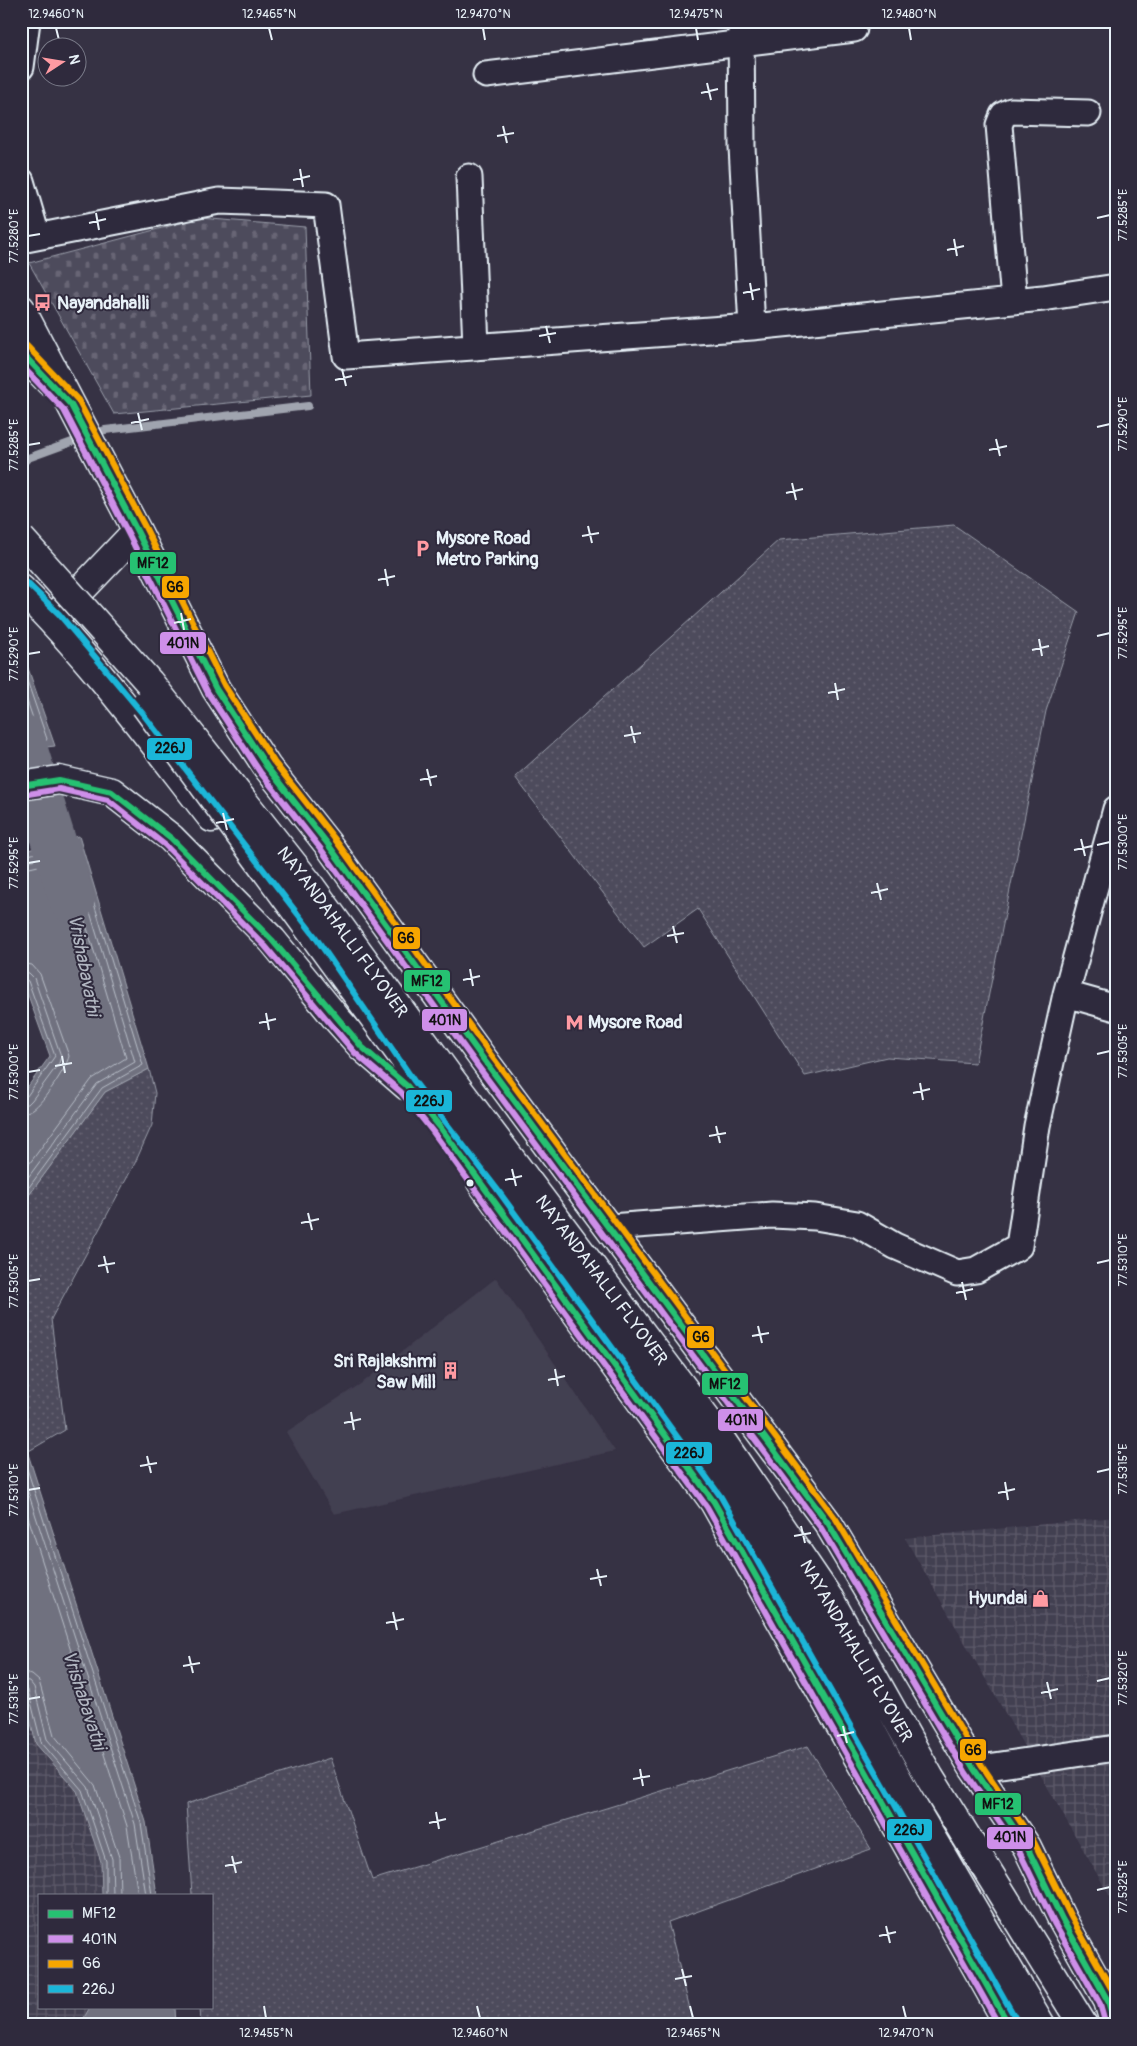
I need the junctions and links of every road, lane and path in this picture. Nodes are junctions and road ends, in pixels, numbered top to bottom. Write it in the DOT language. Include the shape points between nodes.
graph roads {
  1 [pos="27,21"];
  2 [pos="854,29"];
  3 [pos="740,32"];
  4 [pos="21,67"];
  5 [pos="486,75"];
  6 [pos="1088,113"];
  7 [pos="469,177"];
  8 [pos="21,181"];
  9 [pos="29,238"];
  10 [pos="1116,287"];
  11 [pos="1014,301"];
  12 [pos="21,309"];
  13 [pos="752,327"];
  14 [pos="476,347"];
  15 [pos="21,352"];
  16 [pos="71,404"];
  17 [pos="137,531"];
  18 [pos="21,539"];
  19 [pos="21,565"];
  20 [pos="21,589"];
  21 [pos="52,620"];
  22 [pos="21,786"];
  23 [pos="1116,809"];
  24 [pos="1066,994"];
  25 [pos="1116,1008"];
  26 [pos="406,1086"];
  27 [pos="610,1227"];
  28 [pos="1116,1748"];
  29 [pos="974,1769"];
  30 [pos="1082,2023"];
  31 [pos="1009,2025"];
  32 [pos="1041,2025"];
  33 [pos="1115,2025"];
  1 -- 4 [label="street"];
  2 -- 3 [label="street"];
  3 -- 5 [label="street"];
  3 -- 13 [label="street" via="742,147"];
  6 -- 11 [label="street" via="1011,111 1003,114 999,125"];
  7 -- 14 [label="street"];
  8 -- 9 [label="street"];
  9 -- 14 [label="street" via="219,201 326,204 346,356"];
  10 -- 11 [label="street"];
  11 -- 13 [label="street"];
  12 -- 16 [label="main road"];
  13 -- 14 [label="street"];
  15 -- 16 [label="main road"];
  16 -- 17 [label="main road"];
  17 -- 21 [label="main road"];
  17 -- 27 [label="main road" via="216,689 267,767 327,843"];
  18 -- 30 [label="main road, NAYANDAHALLI FLYOVER, bridge" via="149,682 308,883 713,1428 830,1600 930,1778"];
  19 -- 32 [label="main road, NAYANDAHALLI FLYOVER, bridge" via="137,694 432,1098 593,1307 693,1447 808,1615 907,1796"];
  20 -- 21 [label="main road"];
  21 -- 26 [label="main road" via="136,720 307,940"];
  22 -- 26 [label="main road" via="59,780 112,792 171,838 272,940 362,1046"];
  23 -- 24 [label="street"];
  24 -- 25 [label="street"];
  24 -- 27 [label="street" via="1037,1126 1017,1248 976,1270 957,1273 895,1246 857,1224 815,1217 765,1215"];
  26 -- 31 [label="main road" via="490,1194 714,1502"];
  27 -- 29 [label="main road" via="828,1523"];
  28 -- 29 [label="street"];
  29 -- 33 [label="main road" via="1027,1848 1108,2001"];
}
